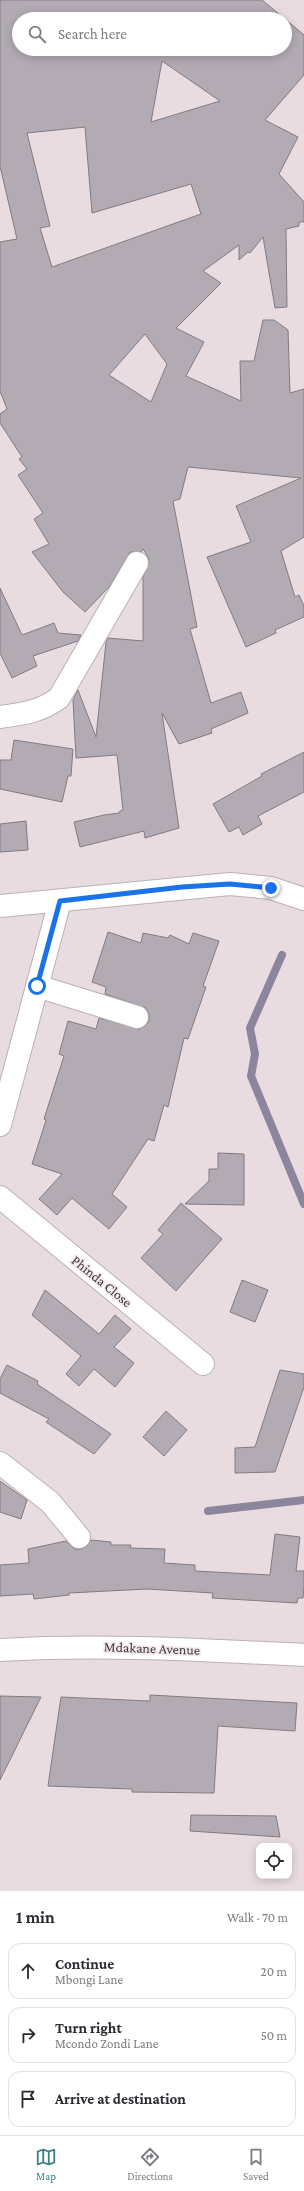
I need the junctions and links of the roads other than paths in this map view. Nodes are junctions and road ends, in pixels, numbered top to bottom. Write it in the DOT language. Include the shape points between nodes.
graph roads {
  1 [pos="137,563"];
  2 [pos="0,717"];
  3 [pos="304,899"];
  4 [pos="60,901"];
  5 [pos="0,906"];
  6 [pos="37,986"];
  7 [pos="137,1017"];
  8 [pos="0,1125"];
  9 [pos="0,1198"];
  10 [pos="203,1364"];
  11 [pos="0,1463"];
  12 [pos="79,1537"];
  13 [pos="0,1650"];
  14 [pos="304,1655"];
  1 -- 2 [label="street" via="59,698 32,713"];
  3 -- 4 [label="street" via="271,888 230,884"];
  4 -- 5 [label="street"];
  4 -- 6 [label="street"];
  6 -- 7 [label="street"];
  6 -- 8 [label="street"];
  9 -- 10 [label="street, Phinda Close"];
  11 -- 12 [label="street" via="50,1502"];
  13 -- 14 [label="street, Mdakane Avenue" via="128,1646"];
}
